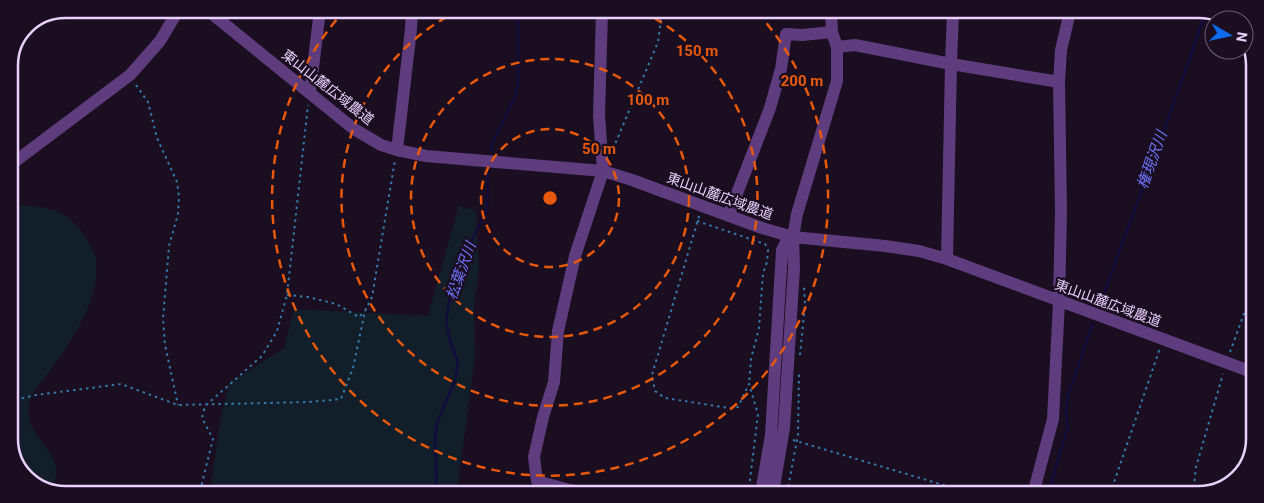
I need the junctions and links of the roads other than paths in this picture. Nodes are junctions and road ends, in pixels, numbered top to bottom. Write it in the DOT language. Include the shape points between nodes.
graph roads {
  1 [pos="174,18"];
  2 [pos="217,18"];
  3 [pos="319,18"];
  4 [pos="412,18"];
  5 [pos="602,18"];
  6 [pos="831,18"];
  7 [pos="953,18"];
  8 [pos="1069,18"];
  9 [pos="832,32"];
  10 [pos="837,47"];
  11 [pos="950,64"];
  12 [pos="1059,82"];
  13 [pos="310,92"];
  14 [pos="397,150"];
  15 [pos="18,159"];
  16 [pos="603,171"];
  17 [pos="728,214"];
  18 [pos="791,236"];
  19 [pos="948,259"];
  20 [pos="1060,302"];
  21 [pos="1246,370"];
  22 [pos="555,486"];
  23 [pos="762,486"];
  24 [pos="774,486"];
  25 [pos="1035,486"];
  1 -- 15 [label="street" via="160,41 130,75"];
  2 -- 13 [label="street, 東山山麓広域農道"];
  3 -- 13 [label="street"];
  4 -- 14 [label="street"];
  5 -- 16 [label="street" via="599,115"];
  6 -- 9 [label="street"];
  7 -- 11 [label="street"];
  8 -- 12 [label="street"];
  9 -- 10 [label="street"];
  9 -- 17 [label="street" via="786,34 781,70 770,108"];
  10 -- 11 [label="street" via="855,45"];
  10 -- 18 [label="street" via="837,81"];
  11 -- 12 [label="street"];
  11 -- 19 [label="street"];
  12 -- 20 [label="street"];
  13 -- 14 [label="street, 東山山麓広域農道" via="354,129 381,145"];
  14 -- 16 [label="street, 東山山麓広域農道" via="426,156"];
  16 -- 17 [label="street, 東山山麓広域農道"];
  16 -- 22 [label="street" via="575,256 558,332 554,382 534,457 536,481"];
  17 -- 18 [label="street, 東山山麓広域農道"];
  18 -- 19 [label="street, 東山山麓広域農道" via="910,250"];
  18 -- 23 [label="street" via="782,250 771,435"];
  18 -- 24 [label="street" via="793,278 783,436"];
  19 -- 20 [label="street, 東山山麓広域農道"];
  20 -- 21 [label="street, 東山山麓広域農道"];
  20 -- 25 [label="street" via="1053,419"];
}
